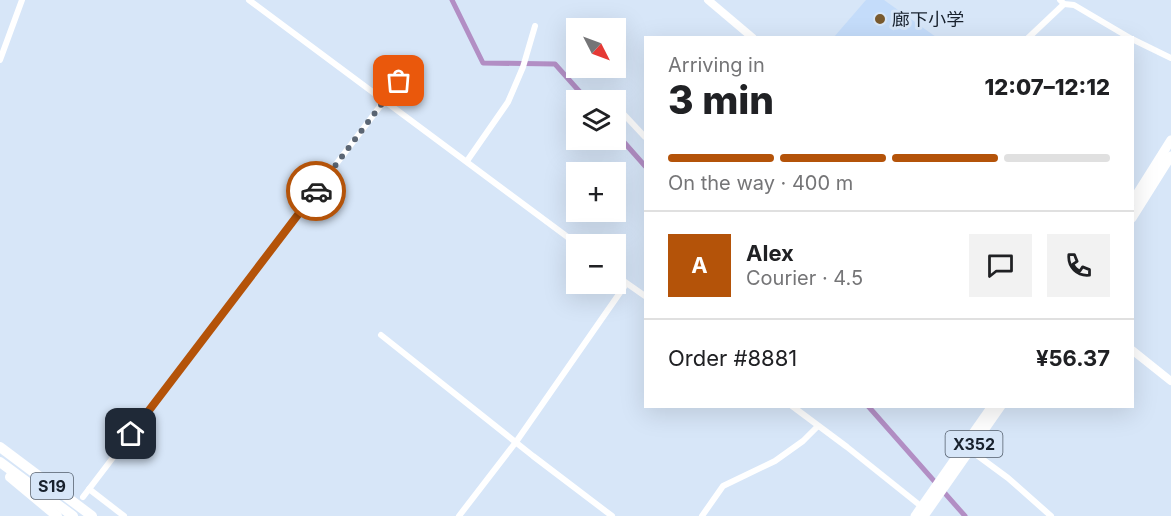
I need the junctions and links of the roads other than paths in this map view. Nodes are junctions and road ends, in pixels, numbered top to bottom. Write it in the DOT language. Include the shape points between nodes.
graph roads {
  1 [pos="22,0"];
  2 [pos="249,0"];
  3 [pos="708,0"];
  4 [pos="1062,2"];
  5 [pos="535,26"];
  6 [pos="751,36"];
  7 [pos="1030,36"];
  8 [pos="1128,36"];
  9 [pos="1134,40"];
  10 [pos="1171,58"];
  11 [pos="0,60"];
  12 [pos="413,63"];
  13 [pos="385,100"];
  14 [pos="626,117"];
  15 [pos="644,136"];
  16 [pos="1171,140"];
  17 [pos="1171,156"];
  18 [pos="467,161"];
  19 [pos="1134,199"];
  20 [pos="1134,215"];
  21 [pos="566,236"];
  22 [pos="626,284"];
  23 [pos="619,294"];
  24 [pos="644,295"];
  25 [pos="381,335"];
  26 [pos="1134,352"];
  27 [pos="1171,381"];
  28 [pos="795,408"];
  29 [pos="991,408"];
  30 [pos="1000,408"];
  31 [pos="818,426"];
  32 [pos="516,442"];
  33 [pos="0,447"];
  34 [pos="970,450"];
  35 [pos="3,464"];
  36 [pos="945,479"];
  37 [pos="54,488"];
  38 [pos="89,489"];
  39 [pos="83,497"];
  40 [pos="923,511"];
  41 [pos="57,516"];
  42 [pos="73,516"];
  43 [pos="92,516"];
  44 [pos="97,516"];
  45 [pos="124,516"];
  46 [pos="459,516"];
  47 [pos="612,516"];
  48 [pos="702,516"];
  49 [pos="915,516"];
  50 [pos="1051,516"];
  1 -- 11 [label="street"];
  2 -- 13 [label="street"];
  3 -- 6 [label="main road"];
  4 -- 7 [label="street"];
  4 -- 8 [label="street"];
  5 -- 18 [label="street" via="524,67 508,102"];
  9 -- 10 [label="street"];
  12 -- 13 [label="street"];
  13 -- 18 [label="street"];
  13 -- 38 [label="street"];
  14 -- 15 [label="street"];
  16 -- 19 [label="main road"];
  17 -- 20 [label="main road"];
  18 -- 21 [label="street"];
  22 -- 24 [label="street"];
  23 -- 32 [label="street"];
  25 -- 32 [label="street"];
  26 -- 27 [label="main road"];
  28 -- 31 [label="street"];
  29 -- 36 [label="main road, X352"];
  30 -- 34 [label="main road, X352"];
  31 -- 40 [label="street"];
  31 -- 48 [label="street" via="775,461 723,486"];
  32 -- 46 [label="street"];
  32 -- 47 [label="street"];
  33 -- 35 [label="highway, S19"];
  34 -- 36 [label="main road, X352"];
  34 -- 50 [label="street"];
  35 -- 37 [label="highway, S19"];
  35 -- 41 [label="highway"];
  35 -- 42 [label="highway, S19"];
  36 -- 40 [label="main road, X352"];
  37 -- 43 [label="highway, S19"];
  37 -- 44 [label="highway"];
  38 -- 39 [label="street"];
  38 -- 45 [label="street"];
  40 -- 49 [label="main road, X352"];
}
